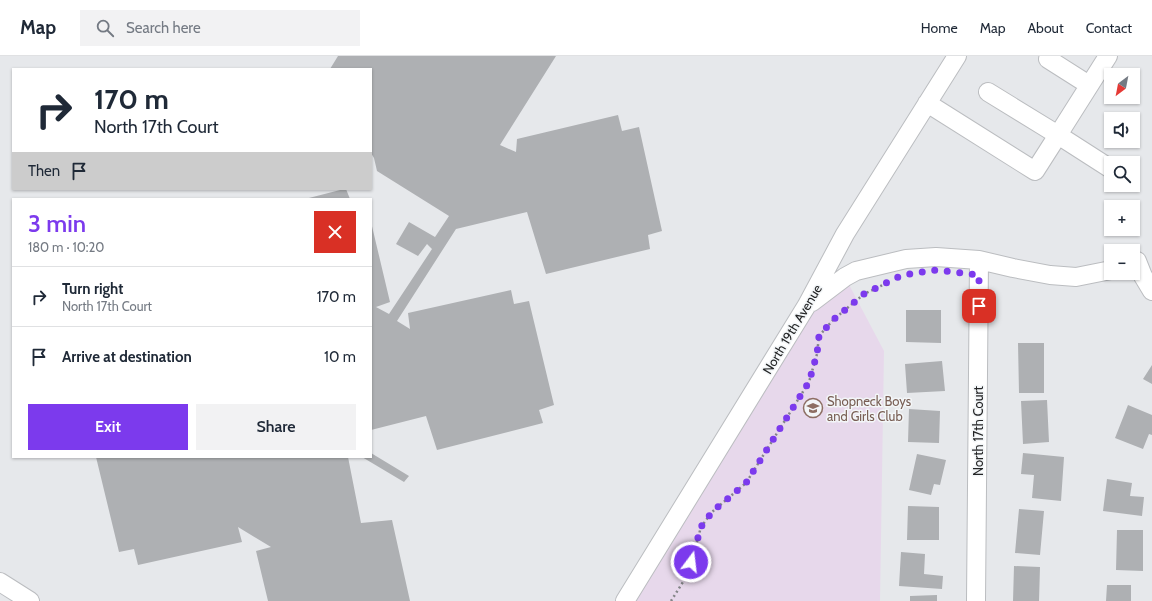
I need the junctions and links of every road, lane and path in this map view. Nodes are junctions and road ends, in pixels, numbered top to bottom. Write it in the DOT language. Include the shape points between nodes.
graph roads {
  1 [pos="957,56"];
  2 [pos="1050,56"];
  3 [pos="1108,56"];
  4 [pos="1089,85"];
  5 [pos="988,92"];
  6 [pos="927,103"];
  7 [pos="1058,135"];
  8 [pos="1104,164"];
  9 [pos="1141,259"];
  10 [pos="979,260"];
  11 [pos="1104,271"];
  12 [pos="889,282"];
  13 [pos="1152,291"];
  14 [pos="807,306"];
  15 [pos="0,582"];
  16 [pos="30,601"];
  17 [pos="625,601"];
  18 [pos="671,601"];
  19 [pos="976,601"];
  1 -- 6 [label="street, North 19th Avenue"];
  2 -- 4 [label="street" via="1048,59"];
  3 -- 4 [label="street"];
  4 -- 7 [label="street"];
  5 -- 7 [label="street"];
  6 -- 7 [label="street" via="1036,171"];
  6 -- 14 [label="street, North 19th Avenue" via="845,234"];
  7 -- 8 [label="street"];
  9 -- 13 [label="street" via="1143,276"];
  10 -- 11 [label="street" via="1013,268 1076,277"];
  10 -- 14 [label="street" via="914,258 867,268 845,277"];
  10 -- 19 [label="street, North 17th Court"];
  12 -- 18 [label="path" via="864,294 833,320 819,336 809,382 746,483 712,512 701,527 688,574"];
  14 -- 17 [label="street, North 19th Avenue"];
  15 -- 16 [label="street"];
}
